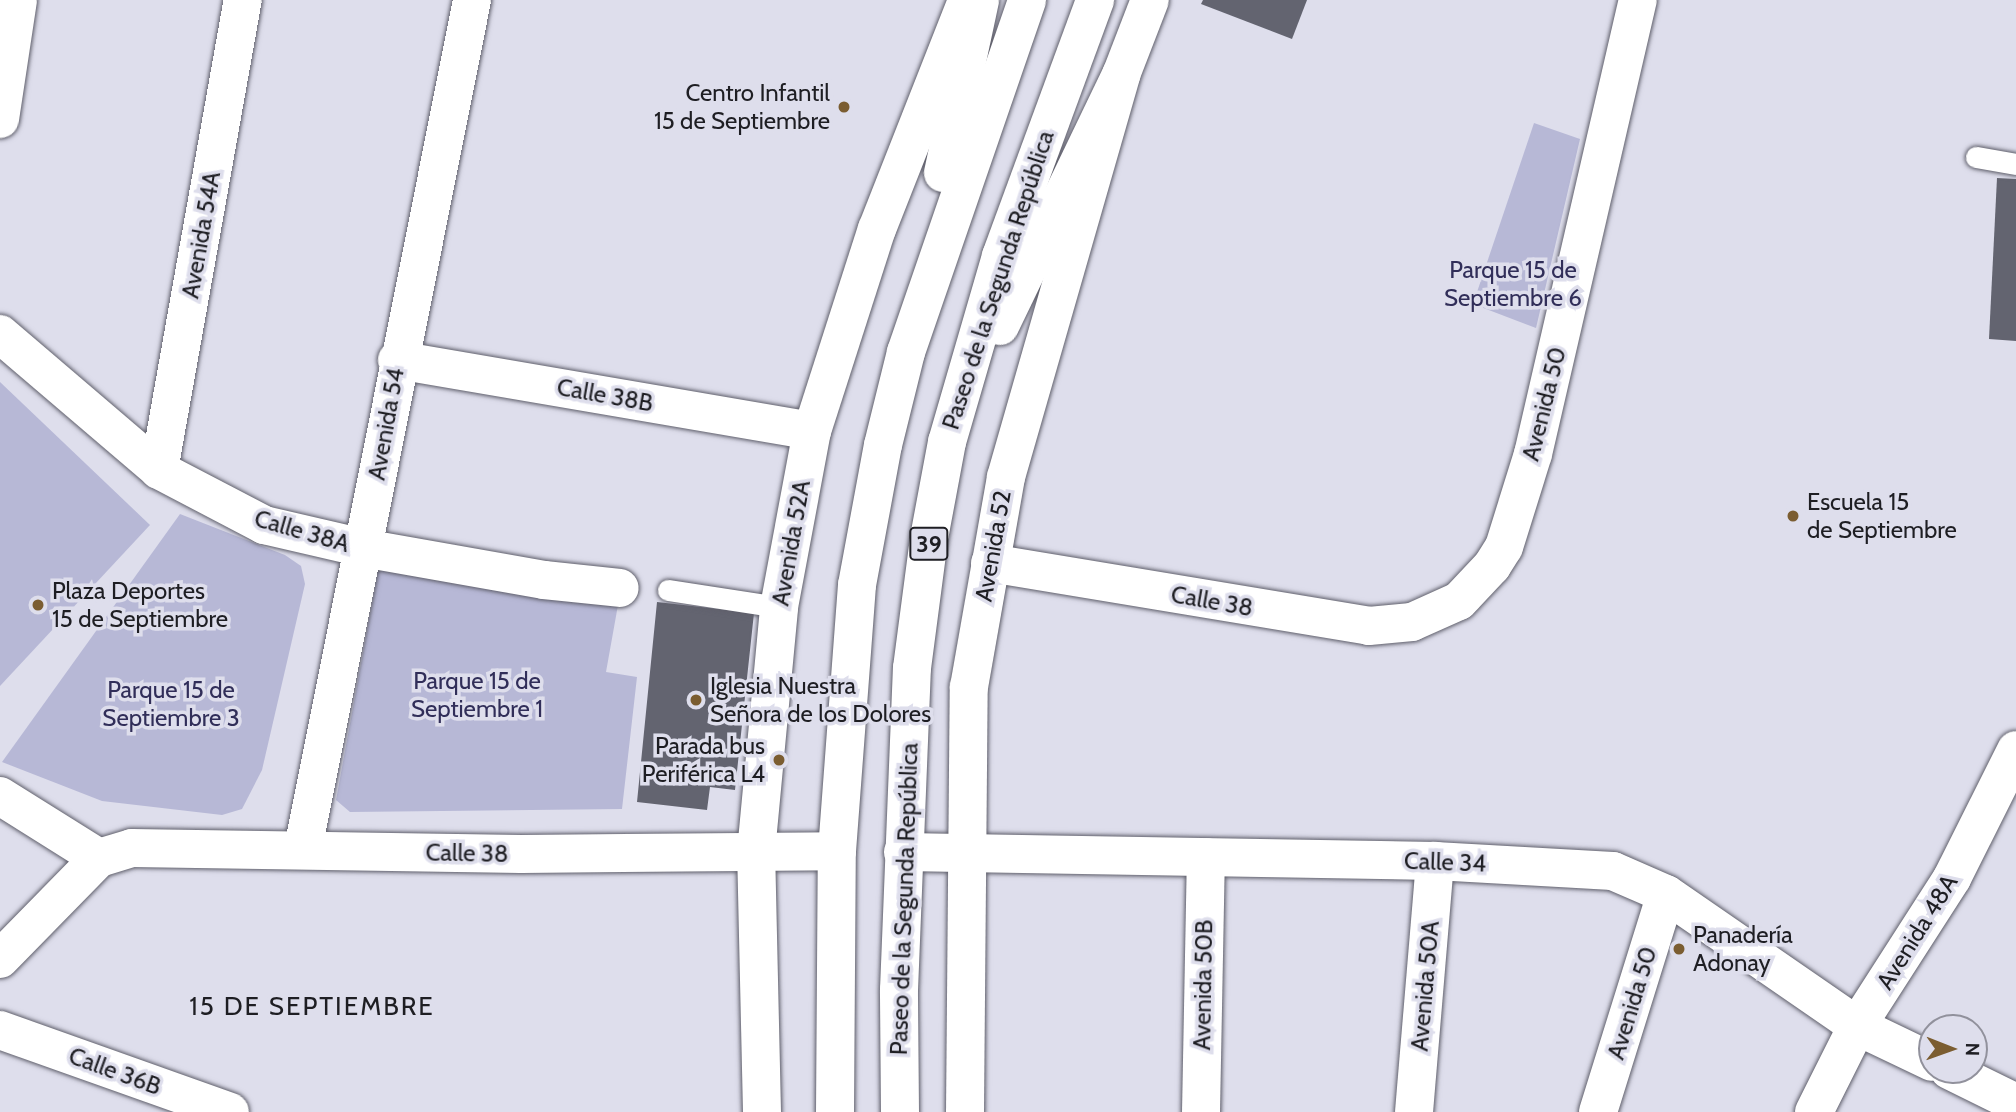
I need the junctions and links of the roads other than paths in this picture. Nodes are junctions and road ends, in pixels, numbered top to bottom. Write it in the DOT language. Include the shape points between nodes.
graph roads {
  1 [pos="18,0"];
  2 [pos="243,0"];
  3 [pos="472,0"];
  4 [pos="967,0"];
  5 [pos="980,0"];
  6 [pos="1027,0"];
  7 [pos="1095,0"];
  8 [pos="1150,0"];
  9 [pos="1638,0"];
  10 [pos="1121,75"];
  11 [pos="0,119"];
  12 [pos="1976,158"];
  13 [pos="2016,164"];
  14 [pos="0,334"];
  15 [pos="906,352"];
  16 [pos="397,360"];
  17 [pos="812,431"];
  18 [pos="947,442"];
  19 [pos="159,471"];
  20 [pos="363,548"];
  21 [pos="990,563"];
  22 [pos="620,588"];
  23 [pos="668,590"];
  24 [pos="779,607"];
  25 [pos="1434,614"];
  26 [pos="2016,750"];
  27 [pos="0,796"];
  28 [pos="303,849"];
  29 [pos="837,851"];
  30 [pos="756,852"];
  31 [pos="903,852"];
  32 [pos="964,853"];
  33 [pos="1206,857"];
  34 [pos="99,858"];
  35 [pos="1435,861"];
  36 [pos="1666,894"];
  37 [pos="0,959"];
  38 [pos="1857,1026"];
  39 [pos="0,1030"];
  40 [pos="1918,1055"];
  41 [pos="1977,1084"];
  42 [pos="2016,1103"];
  43 [pos="185,1105"];
  44 [pos="230,1112"];
  45 [pos="762,1112"];
  46 [pos="835,1112"];
  47 [pos="900,1112"];
  48 [pos="965,1112"];
  49 [pos="1201,1112"];
  50 [pos="1414,1112"];
  51 [pos="1598,1112"];
  52 [pos="1814,1112"];
  1 -- 11 [label="main road"];
  2 -- 19 [label="main road, Avenida 54A"];
  3 -- 16 [label="main road, Avenida 54"];
  4 -- 17 [label="main road, Avenida 52A" via="877,229"];
  5 -- 15 [label="main road"];
  6 -- 15 [label="main road"];
  7 -- 18 [label="main road, Paseo de la Segunda República / 39" via="1001,256"];
  8 -- 10 [label="main road, Avenida 52"];
  9 -- 25 [label="main road, Avenida 50" via="1533,454 1504,547 1477,584"];
  10 -- 18 [label="main road"];
  10 -- 21 [label="main road, Avenida 52" via="1006,477"];
  12 -- 13 [label="lane"];
  14 -- 19 [label="main road, Calle 38A"];
  15 -- 29 [label="main road" via="858,586"];
  16 -- 17 [label="main road, Calle 38B"];
  16 -- 20 [label="main road, Avenida 54"];
  17 -- 24 [label="main road, Avenida 52A"];
  18 -- 31 [label="main road, Paseo de la Segunda República / 39" via="912,668"];
  19 -- 20 [label="main road, Calle 38A" via="264,525"];
  20 -- 22 [label="main road, Calle 38A" via="544,580"];
  20 -- 28 [label="main road, Avenida 54"];
  21 -- 25 [label="main road, Calle 38" via="1369,626 1412,622"];
  21 -- 32 [label="main road, Avenida 52" via="968,687"];
  23 -- 24 [label="lane"];
  24 -- 30 [label="main road, Avenida 52A"];
  26 -- 38 [label="main road, Avenida 48A" via="1952,878"];
  27 -- 34 [label="main road"];
  28 -- 30 [label="main road, Calle 38" via="521,854"];
  28 -- 34 [label="main road, Calle 38" via="132,848"];
  29 -- 30 [label="main road, Calle 38"];
  29 -- 46 [label="main road"];
  30 -- 45 [label="main road, Avenida 52A"];
  31 -- 32 [label="main road, Calle 34"];
  31 -- 47 [label="main road, Paseo de la Segunda República / 39"];
  32 -- 33 [label="main road, Calle 34"];
  32 -- 48 [label="main road, Avenida 52"];
  33 -- 35 [label="main road, Calle 34"];
  33 -- 49 [label="main road, Avenida 50B"];
  34 -- 37 [label="main road"];
  35 -- 36 [label="main road, Calle 34" via="1604,869"];
  35 -- 50 [label="main road, Avenida 50A"];
  36 -- 38 [label="main road, Calle 34"];
  36 -- 51 [label="main road, Avenida 50"];
  38 -- 40 [label="main road, Calle 34"];
  38 -- 52 [label="main road, Avenida 48A"];
  39 -- 43 [label="main road, Calle 36B"];
  41 -- 42 [label="main road"];
  43 -- 44 [label="main road, Calle 36B"];
}
